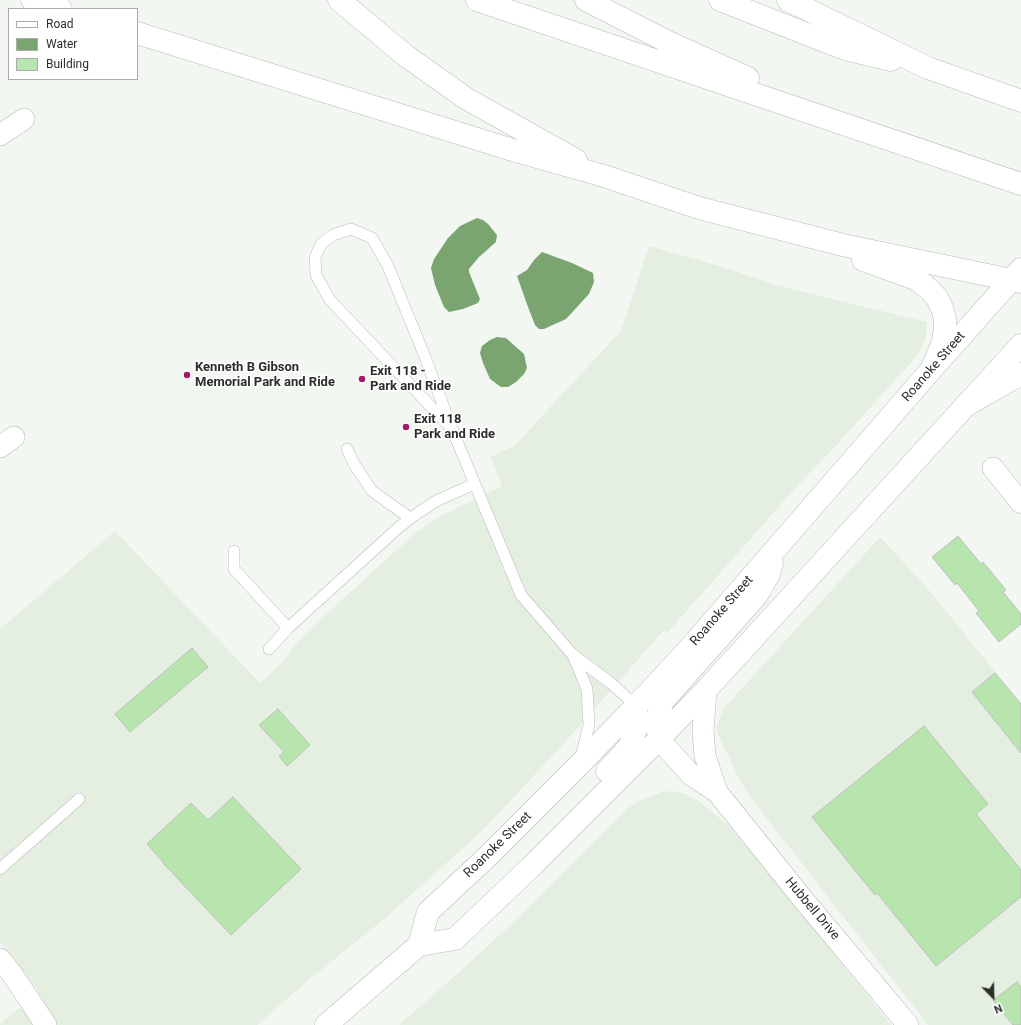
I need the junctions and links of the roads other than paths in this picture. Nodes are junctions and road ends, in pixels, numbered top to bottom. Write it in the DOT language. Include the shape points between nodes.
graph roads {
  1 [pos="32,0"];
  2 [pos="339,0"];
  3 [pos="477,0"];
  4 [pos="586,0"];
  5 [pos="720,0"];
  6 [pos="788,0"];
  7 [pos="58,8"];
  8 [pos="138,33"];
  9 [pos="928,68"];
  10 [pos="1021,101"];
  11 [pos="24,119"];
  12 [pos="854,127"];
  13 [pos="0,135"];
  14 [pos="604,176"];
  15 [pos="1020,183"];
  16 [pos="843,245"];
  17 [pos="1018,277"];
  18 [pos="1021,345"];
  19 [pos="931,370"];
  20 [pos="1021,374"];
  21 [pos="965,406"];
  22 [pos="452,429"];
  23 [pos="347,449"];
  24 [pos="993,468"];
  25 [pos="474,484"];
  26 [pos="1021,503"];
  27 [pos="410,518"];
  28 [pos="775,550"];
  29 [pos="234,551"];
  30 [pos="288,628"];
  31 [pos="269,649"];
  32 [pos="572,654"];
  33 [pos="706,690"];
  34 [pos="636,706"];
  35 [pos="660,739"];
  36 [pos="579,765"];
  37 [pos="716,792"];
  38 [pos="79,798"];
  39 [pos="533,865"];
  40 [pos="0,869"];
  41 [pos="419,945"];
  42 [pos="0,959"];
  43 [pos="46,1025"];
  44 [pos="326,1025"];
  45 [pos="908,1025"];
  1 -- 7 [label="main road"];
  2 -- 14 [label="main road" via="406,56 468,99"];
  3 -- 12 [label="main road"];
  4 -- 12 [label="main road" via="666,41"];
  5 -- 9 [label="main road" via="845,49"];
  6 -- 9 [label="main road"];
  8 -- 14 [label="main road" via="512,150"];
  9 -- 10 [label="main road"];
  11 -- 13 [label="street"];
  12 -- 15 [label="main road"];
  14 -- 16 [label="main road" via="699,208"];
  16 -- 17 [label="main road"];
  16 -- 19 [label="main road" via="864,261 918,280 937,298 945,319 945,328 943,342"];
  17 -- 19 [label="main road, Roanoke Street"];
  18 -- 21 [label="main road"];
  19 -- 28 [label="main road, Roanoke Street"];
  20 -- 21 [label="main road"];
  21 -- 33 [label="main road"];
  22 -- 22 [label="lane" via="388,266 372,238 351,229 333,235 321,244 315,258 316,275 330,300"];
  22 -- 25 [label="lane"];
  23 -- 27 [label="lane" via="372,491"];
  24 -- 26 [label="street"];
  25 -- 27 [label="lane" via="436,501"];
  25 -- 32 [label="lane" via="521,595"];
  27 -- 30 [label="lane"];
  28 -- 34 [label="main road, Roanoke Street"];
  28 -- 35 [label="main road" via="769,574 757,595 663,702 658,715"];
  29 -- 30 [label="lane" via="234,569"];
  30 -- 31 [label="lane"];
  32 -- 34 [label="lane"];
  32 -- 36 [label="lane" via="587,689 589,725"];
  33 -- 35 [label="main road"];
  33 -- 37 [label="street, Hubbell Drive" via="703,731 705,756"];
  34 -- 36 [label="main road, Roanoke Street"];
  34 -- 39 [label="main road" via="637,727 630,747 544,836"];
  35 -- 37 [label="street, Hubbell Drive" via="691,775"];
  35 -- 39 [label="main road"];
  36 -- 41 [label="main road, Roanoke Street" via="428,912"];
  37 -- 45 [label="street, Hubbell Drive"];
  38 -- 40 [label="lane"];
  39 -- 41 [label="main road" via="455,939"];
  41 -- 44 [label="main road"];
  42 -- 43 [label="street"];
}
